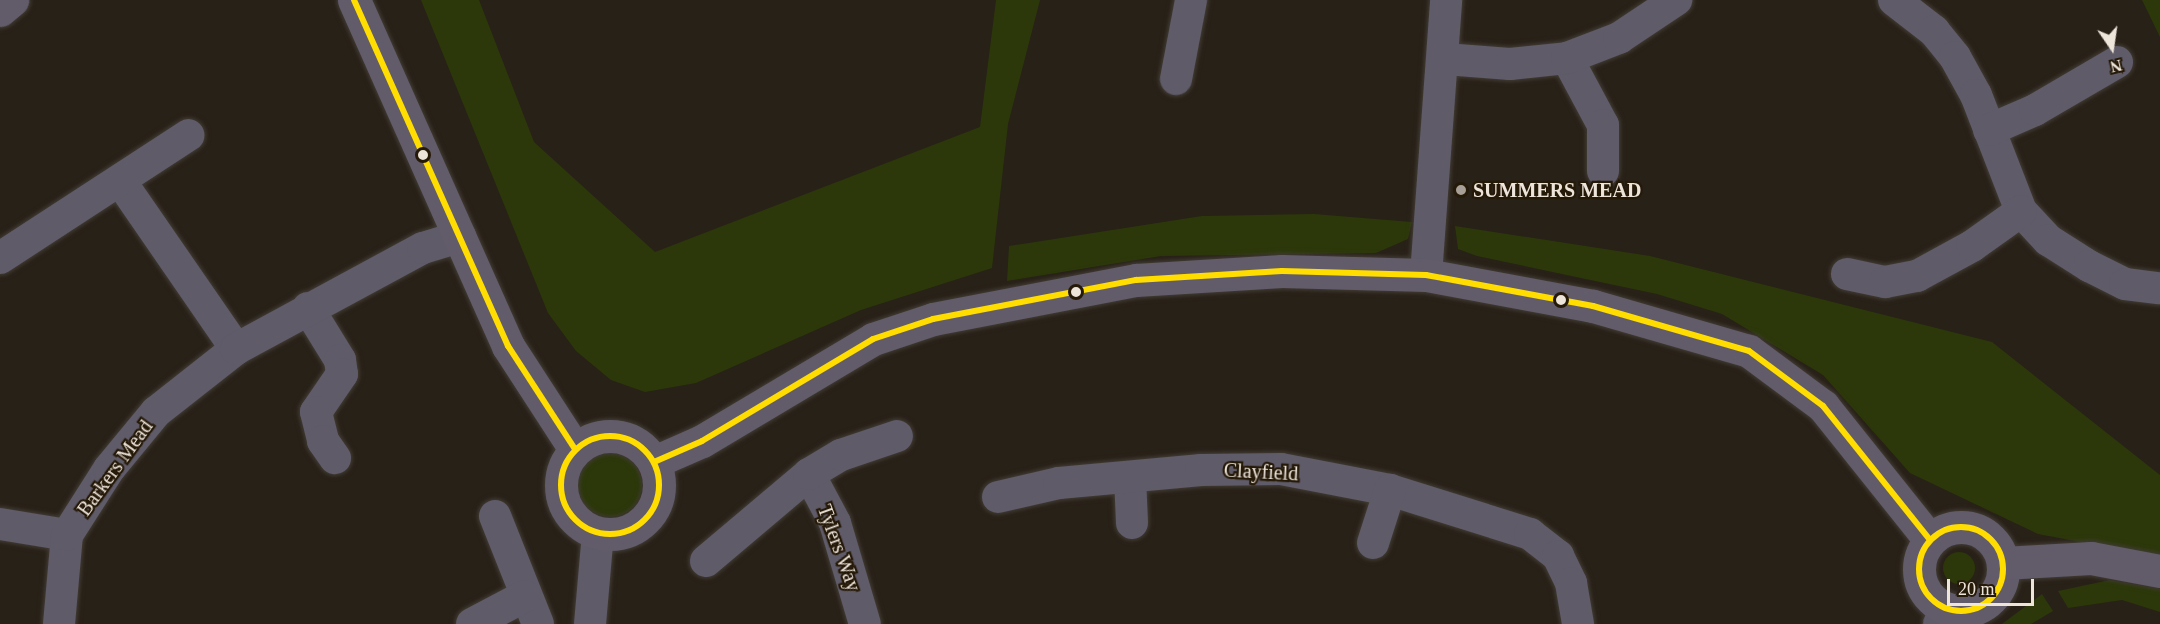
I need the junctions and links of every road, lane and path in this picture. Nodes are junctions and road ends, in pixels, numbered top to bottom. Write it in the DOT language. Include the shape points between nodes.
graph roads {
  1 [pos="12,0"];
  2 [pos="354,0"];
  3 [pos="1191,0"];
  4 [pos="1446,0"];
  5 [pos="1676,0"];
  6 [pos="1894,0"];
  7 [pos="0,10"];
  8 [pos="1568,58"];
  9 [pos="1445,59"];
  10 [pos="2117,62"];
  11 [pos="1176,79"];
  12 [pos="1989,130"];
  13 [pos="189,135"];
  14 [pos="1603,171"];
  15 [pos="121,182"];
  16 [pos="2020,211"];
  17 [pos="460,237"];
  18 [pos="0,258"];
  19 [pos="1847,274"];
  20 [pos="1426,275"];
  21 [pos="2160,288"];
  22 [pos="308,308"];
  23 [pos="236,349"];
  24 [pos="897,436"];
  25 [pos="575,449"];
  26 [pos="335,458"];
  27 [pos="654,462"];
  28 [pos="809,474"];
  29 [pos="1130,477"];
  30 [pos="1390,490"];
  31 [pos="998,497"];
  32 [pos="495,516"];
  33 [pos="1131,523"];
  34 [pos="0,524"];
  35 [pos="598,533"];
  36 [pos="67,535"];
  37 [pos="1930,540"];
  38 [pos="1373,543"];
  39 [pos="706,561"];
  40 [pos="2003,563"];
  41 [pos="2160,571"];
  42 [pos="531,610"];
  43 [pos="1943,616"];
  44 [pos="59,624"];
  45 [pos="472,624"];
  46 [pos="590,624"];
  47 [pos="865,624"];
  48 [pos="1578,624"];
  1 -- 7 [label="street"];
  2 -- 17 [label="street"];
  3 -- 11 [label="street"];
  4 -- 9 [label="street"];
  5 -- 8 [label="street" via="1619,38"];
  6 -- 12 [label="street" via="1934,31 1955,57"];
  8 -- 9 [label="street" via="1510,64"];
  8 -- 14 [label="street" via="1604,125"];
  9 -- 20 [label="street"];
  10 -- 12 [label="street" via="2035,110"];
  12 -- 16 [label="street"];
  13 -- 15 [label="street"];
  15 -- 18 [label="street"];
  15 -- 23 [label="street"];
  16 -- 19 [label="street" via="1972,246 1917,276 1885,282"];
  16 -- 21 [label="street" via="2048,240 2089,266 2125,284"];
  17 -- 22 [label="street, Barkers Mead" via="423,248"];
  17 -- 25 [label="street" via="523,373"];
  20 -- 27 [label="street" via="1282,271 1136,280 933,319 873,339 702,441"];
  20 -- 37 [label="street" via="1593,306 1749,351 1823,406"];
  22 -- 23 [label="street, Barkers Mead"];
  22 -- 26 [label="street" via="340,360 342,374 316,412 323,441"];
  23 -- 36 [label="street, Barkers Mead" via="156,412 109,469"];
  24 -- 28 [label="street" via="840,455"];
  25 -- 27 [label="street" via="591,439 618,437 643,448"];
  25 -- 35 [label="street" via="565,463 561,498 582,526"];
  27 -- 35 [label="street" via="659,481 648,515 634,528"];
  28 -- 39 [label="street"];
  28 -- 47 [label="street, Tylers Way" via="835,523"];
  29 -- 30 [label="street, Clayfield" via="1281,469"];
  29 -- 31 [label="street, Clayfield" via="1059,483"];
  29 -- 33 [label="street"];
  30 -- 38 [label="street"];
  30 -- 48 [label="street, Clayfield" via="1530,534 1557,556 1571,583"];
  32 -- 42 [label="street"];
  34 -- 36 [label="street"];
  35 -- 46 [label="street"];
  36 -- 44 [label="street, Barkers Mead"];
  37 -- 40 [label="street" via="1943,530 1974,528 1998,548"];
  37 -- 43 [label="street" via="1918,565 1919,579"];
  40 -- 41 [label="street" via="2091,558"];
  40 -- 43 [label="street" via="2000,585 1988,602"];
  42 -- 45 [label="street"];
}
